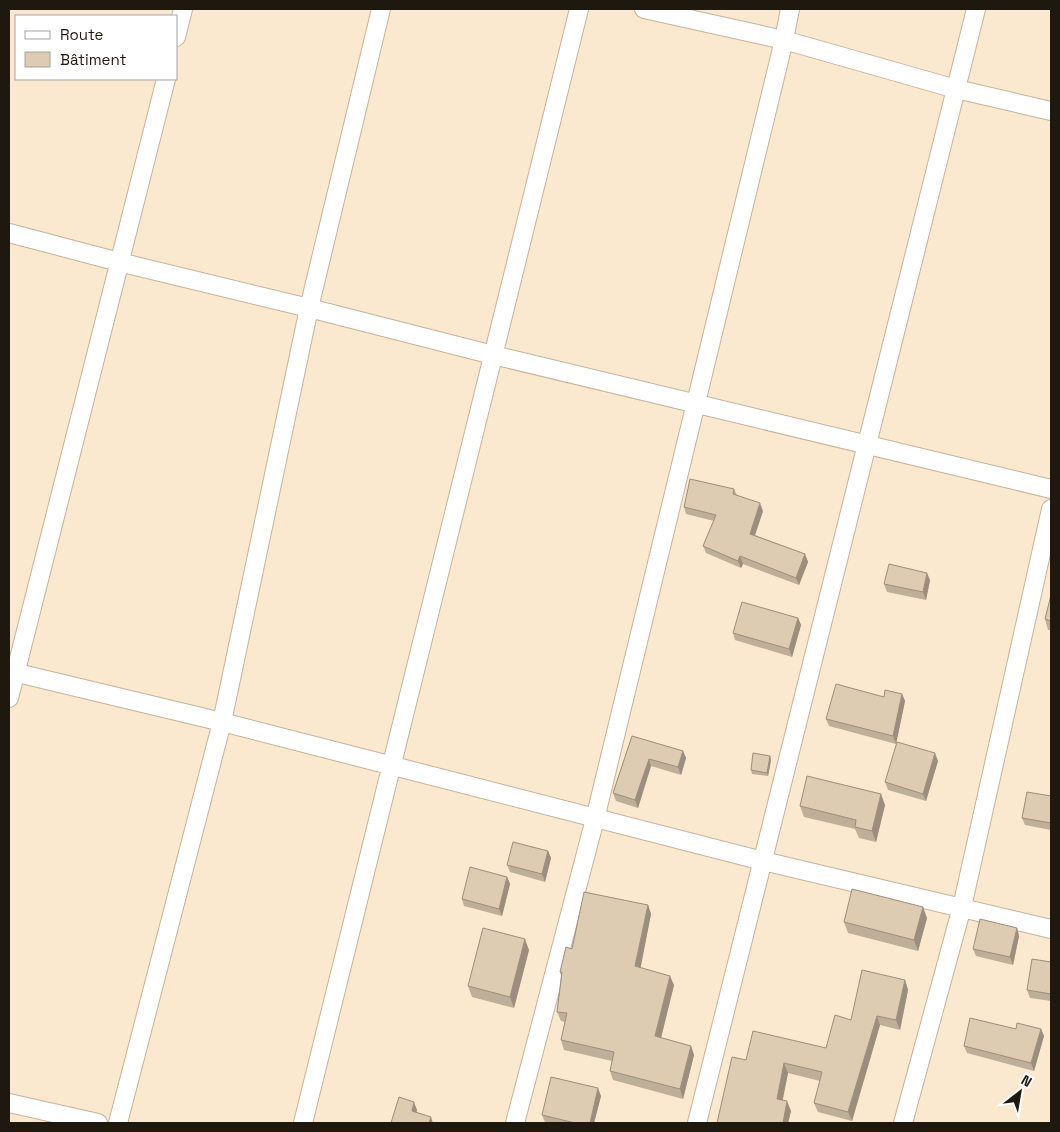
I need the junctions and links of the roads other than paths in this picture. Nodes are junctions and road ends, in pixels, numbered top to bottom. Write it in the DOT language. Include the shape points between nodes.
graph roads {
  1 [pos="183,9"];
  2 [pos="382,9"];
  3 [pos="579,9"];
  4 [pos="644,9"];
  5 [pos="790,9"];
  6 [pos="976,9"];
  7 [pos="178,29"];
  8 [pos="784,40"];
  9 [pos="166,80"];
  10 [pos="956,90"];
  11 [pos="1051,111"];
  12 [pos="9,233"];
  13 [pos="119,262"];
  14 [pos="309,308"];
  15 [pos="493,355"];
  16 [pos="695,403"];
  17 [pos="867,445"];
  18 [pos="1051,490"];
  19 [pos="1051,509"];
  20 [pos="12,672"];
  21 [pos="9,698"];
  22 [pos="222,722"];
  23 [pos="392,766"];
  24 [pos="595,819"];
  25 [pos="762,861"];
  26 [pos="962,908"];
  27 [pos="1051,929"];
  28 [pos="9,1102"];
  29 [pos="98,1123"];
  30 [pos="118,1123"];
  31 [pos="303,1123"];
  32 [pos="515,1123"];
  33 [pos="697,1123"];
  34 [pos="903,1123"];
  1 -- 7 [label="street"];
  2 -- 14 [label="street"];
  3 -- 15 [label="street"];
  4 -- 8 [label="street"];
  5 -- 8 [label="street"];
  6 -- 10 [label="street"];
  8 -- 10 [label="street"];
  8 -- 16 [label="street"];
  9 -- 13 [label="street"];
  10 -- 11 [label="street"];
  10 -- 17 [label="street"];
  12 -- 13 [label="street"];
  13 -- 14 [label="street"];
  13 -- 20 [label="street"];
  14 -- 15 [label="street"];
  14 -- 22 [label="street"];
  15 -- 16 [label="street"];
  15 -- 23 [label="street"];
  16 -- 17 [label="street"];
  16 -- 24 [label="street"];
  17 -- 18 [label="street"];
  17 -- 25 [label="street"];
  19 -- 26 [label="street"];
  20 -- 21 [label="street"];
  20 -- 22 [label="street"];
  22 -- 23 [label="street"];
  22 -- 30 [label="street"];
  23 -- 24 [label="street"];
  23 -- 31 [label="street"];
  24 -- 25 [label="street"];
  24 -- 32 [label="street"];
  25 -- 26 [label="street"];
  25 -- 33 [label="street"];
  26 -- 27 [label="street"];
  26 -- 34 [label="street"];
  28 -- 29 [label="street"];
}
